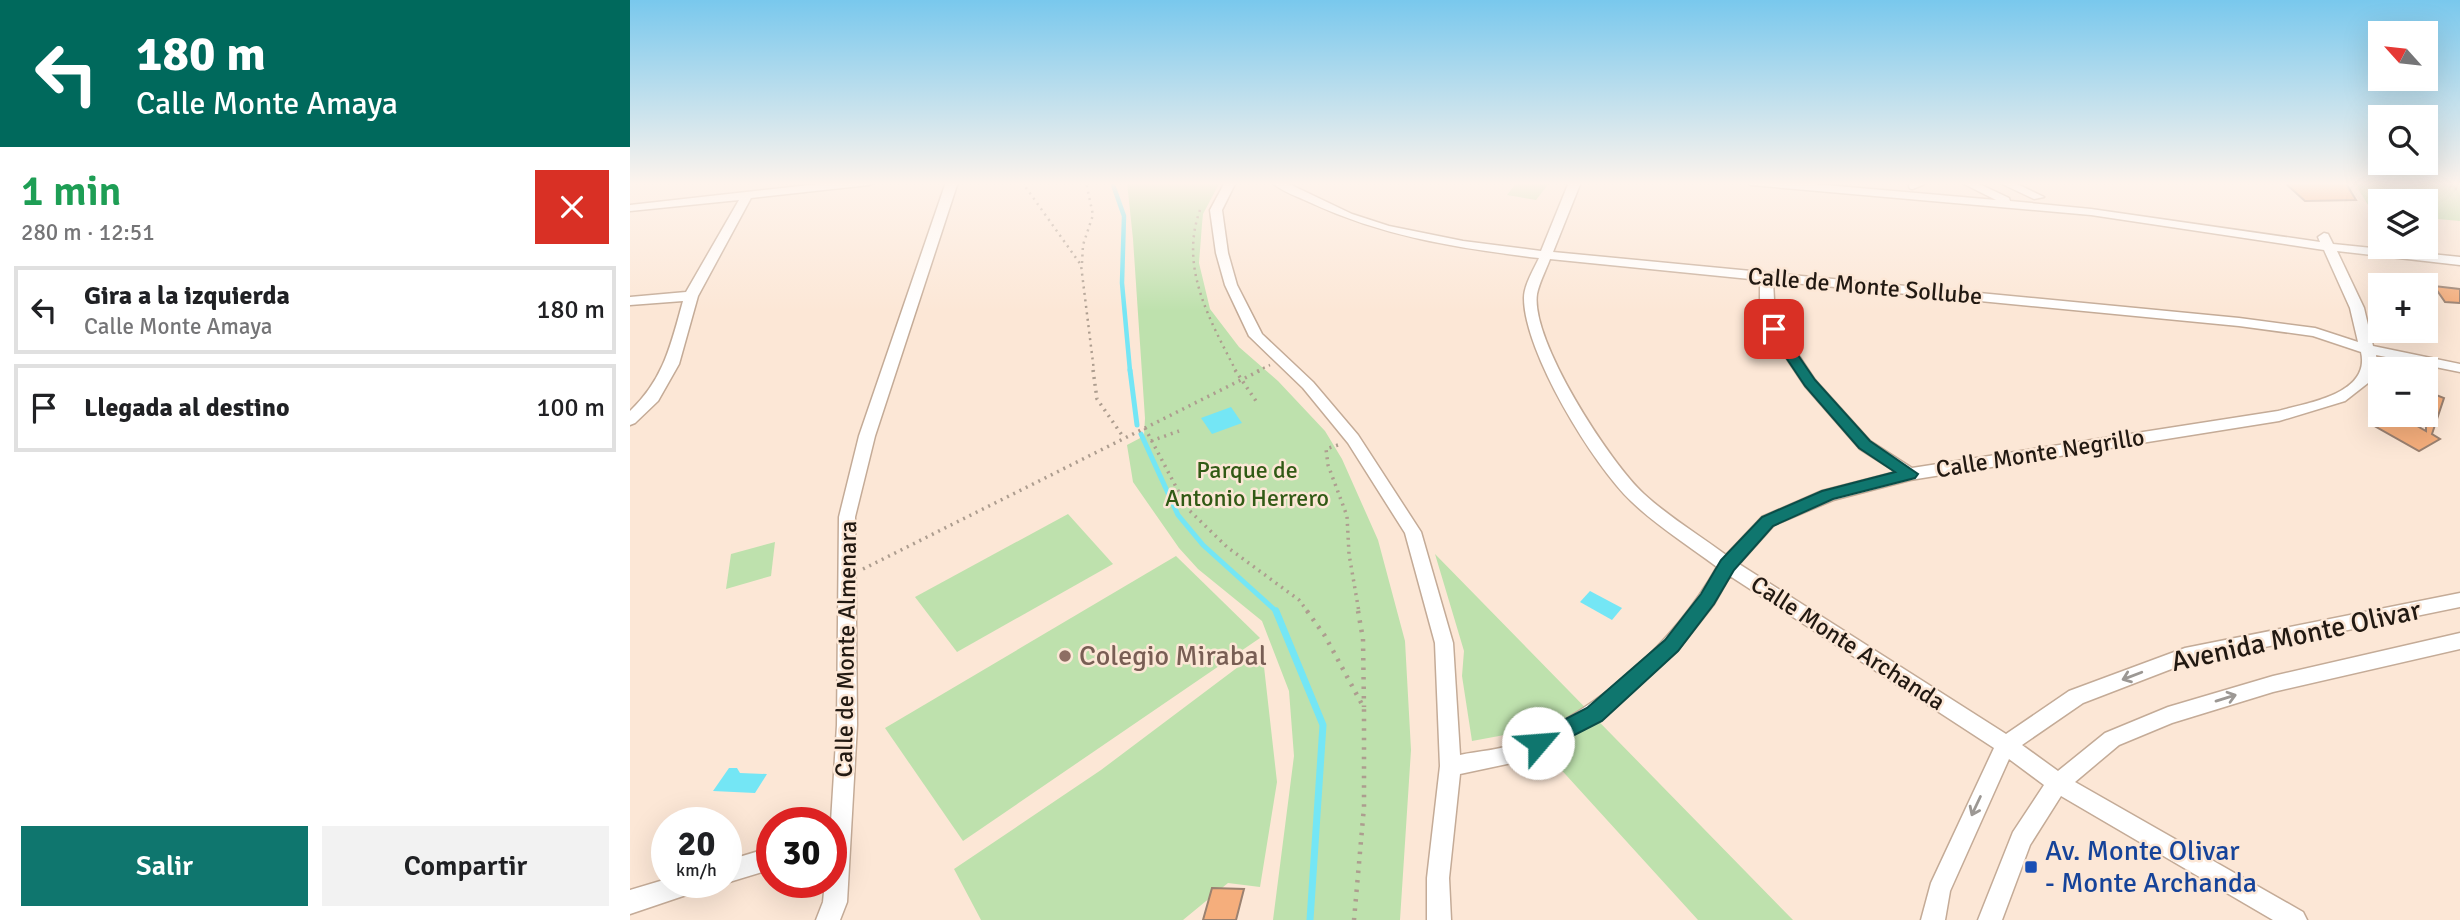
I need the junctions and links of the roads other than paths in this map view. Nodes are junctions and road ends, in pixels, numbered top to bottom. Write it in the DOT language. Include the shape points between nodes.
graph roads {
  1 [pos="731,225"];
  2 [pos="938,225"];
  3 [pos="1218,225"];
  4 [pos="1374,225"];
  5 [pos="1557,225"];
  6 [pos="2193,225"];
  7 [pos="2327,242"];
  8 [pos="2368,243"];
  9 [pos="2438,249"];
  10 [pos="2460,251"];
  11 [pos="1545,255"];
  12 [pos="2460,261"];
  13 [pos="1766,276"];
  14 [pos="691,296"];
  15 [pos="630,301"];
  16 [pos="2367,349"];
  17 [pos="2460,369"];
  18 [pos="630,420"];
  19 [pos="1910,474"];
  20 [pos="1727,565"];
  21 [pos="2460,600"];
  22 [pos="2460,641"];
  23 [pos="2006,745"];
  24 [pos="1450,766"];
  25 [pos="2057,783"];
  26 [pos="839,807"];
  27 [pos="651,895"];
  28 [pos="835,898"];
  29 [pos="630,902"];
  30 [pos="828,920"];
  31 [pos="1439,920"];
  32 [pos="1933,920"];
  33 [pos="1990,920"];
  34 [pos="2295,920"];
  1 -- 14 [label="street"];
  2 -- 26 [label="street, Calle de Monte Almenara" via="867,436 847,517 847,725"];
  3 -- 24 [label="street" via="1231,285 1256,336 1308,385 1353,439 1413,532 1444,642"];
  4 -- 11 [label="street, Calle de Monte Sollube" via="1463,245"];
  5 -- 11 [label="street, Calle Monte Archanda"];
  6 -- 7 [label="street"];
  7 -- 8 [label="street"];
  7 -- 12 [label="street"];
  7 -- 16 [label="street, Calle Monte Negrillo" via="2357,308"];
  9 -- 10 [label="street"];
  11 -- 13 [label="street, Calle de Monte Sollube"];
  11 -- 20 [label="street, Calle Monte Archanda" via="1530,295 1535,332 1567,398 1604,458 1638,498"];
  13 -- 16 [label="street, Calle de Monte Sollube" via="2315,331"];
  13 -- 19 [label="street" via="1774,329 1810,383 1865,445"];
  14 -- 15 [label="street"];
  14 -- 18 [label="street" via="672,364 653,398"];
  16 -- 17 [label="street, Calle de Monte Sollube"];
  16 -- 19 [label="street, Calle Monte Negrillo" via="2370,361 2361,383 2340,398 2279,416"];
  19 -- 20 [label="street, Calle Monte Negrillo" via="1828,495 1768,522"];
  20 -- 23 [label="street, Calle Monte Archanda"];
  20 -- 24 [label="street, Calle Monte Negrillo" via="1671,645 1594,715 1519,753"];
  21 -- 23 [label="street, Avenida Monte Olivar, one-way" via="2185,656 2076,697"];
  25 -- 22 [label="street, Avenida Monte Olivar, one-way" via="2112,739 2168,716 2273,684"];
  23 -- 25 [label="street, Calle Monte Archanda"];
  23 -- 32 [label="street, Avenida Monte Olivar, one-way" via="1939,891"];
  24 -- 31 [label="street" via="1438,878"];
  25 -- 33 [label="street, Avenida Monte Olivar" via="2021,839"];
  25 -- 34 [label="street, Calle Monte Archanda"];
  27 -- 29 [label="street"];
  28 -- 30 [label="street, Calle de Monte Almenara"];
}
